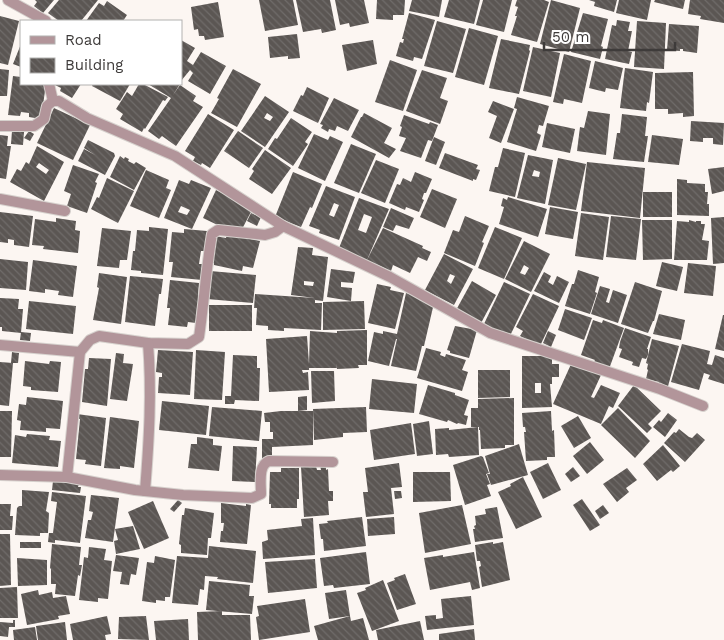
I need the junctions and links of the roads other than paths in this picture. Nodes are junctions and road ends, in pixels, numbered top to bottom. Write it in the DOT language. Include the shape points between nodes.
graph roads {
  1 [pos="8,0"];
  2 [pos="44,20"];
  3 [pos="49,85"];
  4 [pos="53,101"];
  5 [pos="0,126"];
  6 [pos="0,199"];
  7 [pos="65,211"];
  8 [pos="283,226"];
  9 [pos="148,343"];
  10 [pos="0,346"];
  11 [pos="80,352"];
  12 [pos="703,406"];
  13 [pos="333,462"];
  14 [pos="0,475"];
  15 [pos="67,478"];
  16 [pos="145,491"];
  1 -- 2 [label="street"];
  3 -- 4 [label="street"];
  4 -- 5 [label="street" via="47,106 44,119 34,126"];
  4 -- 8 [label="street" via="176,156"];
  6 -- 7 [label="street"];
  8 -- 9 [label="street" via="265,235 214,231 199,337 188,344"];
  8 -- 12 [label="street" via="390,278 490,333"];
  9 -- 11 [label="street" via="99,336 90,340"];
  9 -- 16 [label="street" via="150,431"];
  10 -- 11 [label="street"];
  11 -- 15 [label="street"];
  13 -- 16 [label="street" via="264,463 260,494 252,498"];
  14 -- 15 [label="street"];
  15 -- 16 [label="street"];
}
